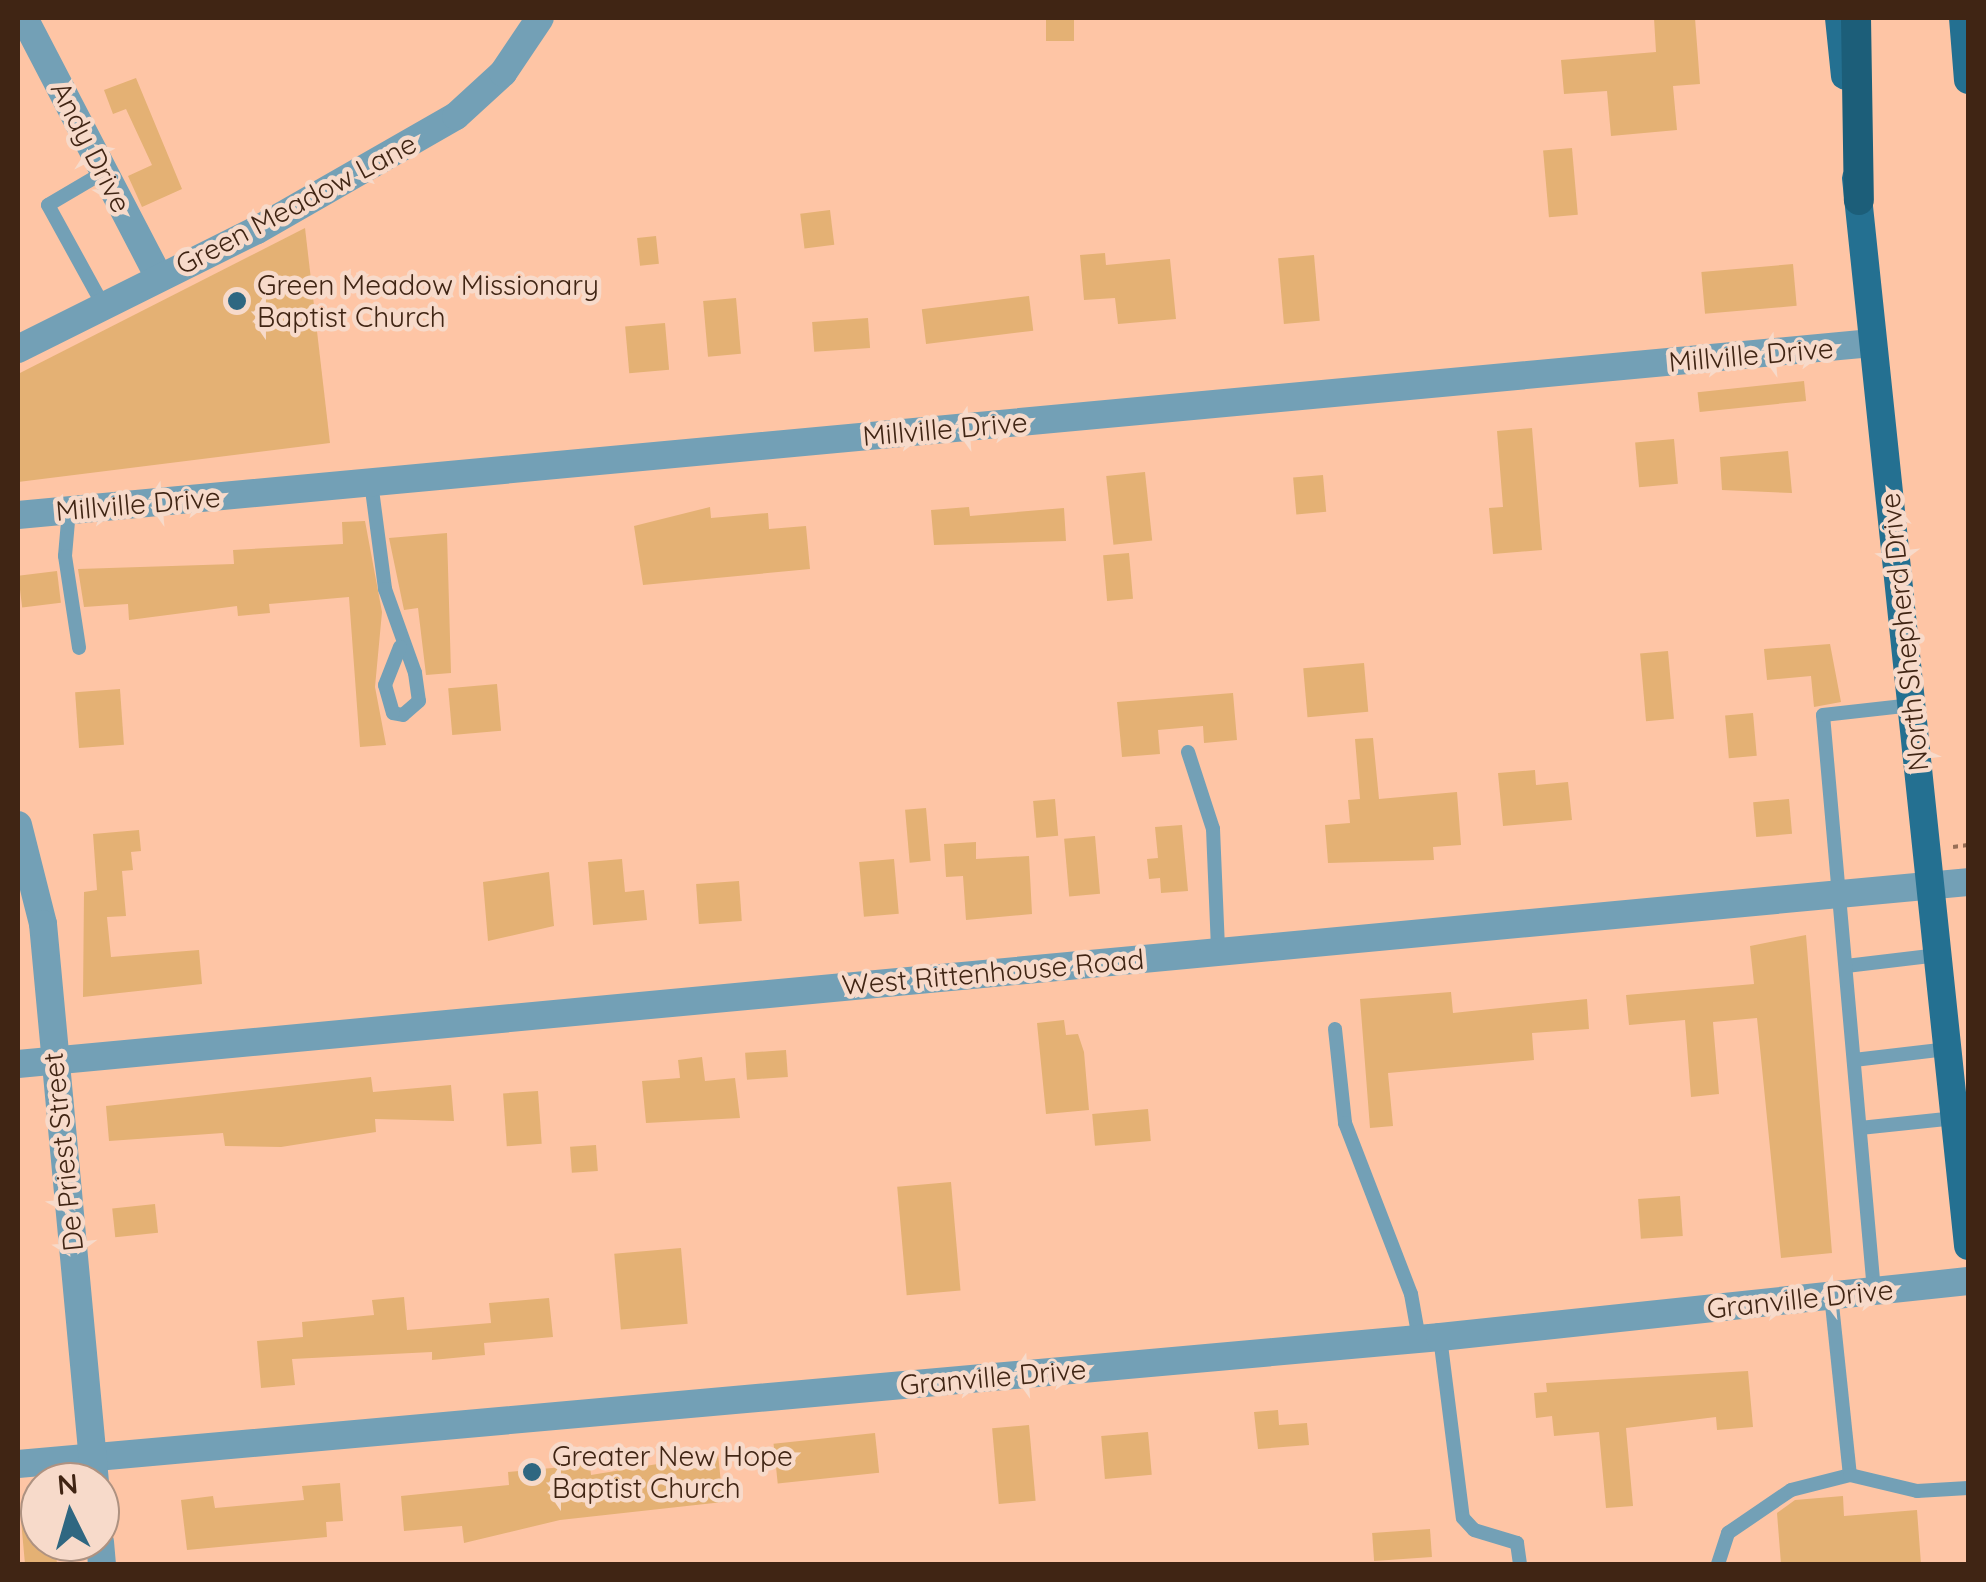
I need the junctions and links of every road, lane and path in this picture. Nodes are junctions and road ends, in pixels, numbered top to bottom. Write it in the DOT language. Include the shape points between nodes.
graph roads {
  1 [pos="24,18"];
  2 [pos="540,18"];
  3 [pos="1839,18"];
  4 [pos="1856,18"];
  5 [pos="1962,18"];
  6 [pos="1968,80"];
  7 [pos="104,172"];
  8 [pos="1859,200"];
  9 [pos="159,277"];
  10 [pos="103,305"];
  11 [pos="1872,343"];
  12 [pos="18,349"];
  13 [pos="372,482"];
  14 [pos="69,510"];
  15 [pos="18,515"];
  16 [pos="400,647"];
  17 [pos="79,648"];
  18 [pos="1912,705"];
  19 [pos="1188,752"];
  20 [pos="18,825"];
  21 [pos="1968,846"];
  22 [pos="1943,848"];
  23 [pos="1968,882"];
  24 [pos="1932,886"];
  25 [pos="1840,895"];
  26 [pos="1218,950"];
  27 [pos="1938,954"];
  28 [pos="1846,966"];
  29 [pos="1335,1029"];
  30 [pos="1948,1049"];
  31 [pos="1854,1060"];
  32 [pos="54,1061"];
  33 [pos="18,1064"];
  34 [pos="1956,1118"];
  35 [pos="1860,1128"];
  36 [pos="1968,1246"];
  37 [pos="1968,1281"];
  38 [pos="1874,1291"];
  39 [pos="1831,1296"];
  40 [pos="1429,1338"];
  41 [pos="93,1462"];
  42 [pos="120,1467"];
  43 [pos="1850,1476"];
  44 [pos="1968,1488"];
  45 [pos="1520,1564"];
  46 [pos="1718,1564"];
  1 -- 7 [label="street, Andy Drive"];
  2 -- 9 [label="street, Green Meadow Lane" via="503,73 456,116 348,181"];
  3 -- 8 [label="main road, North Shepherd Drive"];
  4 -- 8 [label="highway"];
  5 -- 6 [label="main road"];
  7 -- 9 [label="street, Andy Drive"];
  7 -- 10 [label="lane" via="48,206"];
  8 -- 11 [label="main road, North Shepherd Drive"];
  9 -- 10 [label="street, Green Meadow Lane"];
  10 -- 12 [label="street, Green Meadow Lane"];
  11 -- 13 [label="street, Millville Drive"];
  11 -- 18 [label="main road, North Shepherd Drive"];
  13 -- 14 [label="street, Millville Drive"];
  13 -- 16 [label="lane"];
  14 -- 15 [label="street, Millville Drive"];
  14 -- 17 [label="lane" via="66,556"];
  18 -- 24 [label="main road, North Shepherd Drive"];
  18 -- 25 [label="lane" via="1823,715"];
  19 -- 26 [label="lane" via="1213,829"];
  20 -- 32 [label="street, De Priest Street" via="43,924"];
  21 -- 22 [label="path"];
  23 -- 24 [label="street, West Rittenhouse Road"];
  24 -- 25 [label="street, West Rittenhouse Road"];
  24 -- 27 [label="main road, North Shepherd Drive"];
  25 -- 26 [label="street, West Rittenhouse Road"];
  25 -- 28 [label="lane"];
  26 -- 32 [label="street, West Rittenhouse Road"];
  27 -- 28 [label="lane"];
  27 -- 30 [label="main road, North Shepherd Drive"];
  28 -- 31 [label="lane"];
  29 -- 40 [label="lane" via="1346,1123"];
  30 -- 31 [label="lane"];
  30 -- 34 [label="main road, North Shepherd Drive"];
  31 -- 35 [label="lane"];
  32 -- 33 [label="street, West Rittenhouse Road"];
  32 -- 41 [label="street, De Priest Street"];
  34 -- 35 [label="lane"];
  34 -- 36 [label="main road, North Shepherd Drive"];
  35 -- 38 [label="lane"];
  37 -- 38 [label="street, Granville Drive"];
  38 -- 39 [label="street, Granville Drive"];
  39 -- 40 [label="street, Granville Drive"];
  39 -- 43 [label="lane"];
  40 -- 42 [label="street, Granville Drive"];
  40 -- 45 [label="lane" via="1463,1518 1474,1530 1517,1543"];
  43 -- 44 [label="lane" via="1917,1491"];
  43 -- 46 [label="lane" via="1757,1508 1718,1546"];
}
